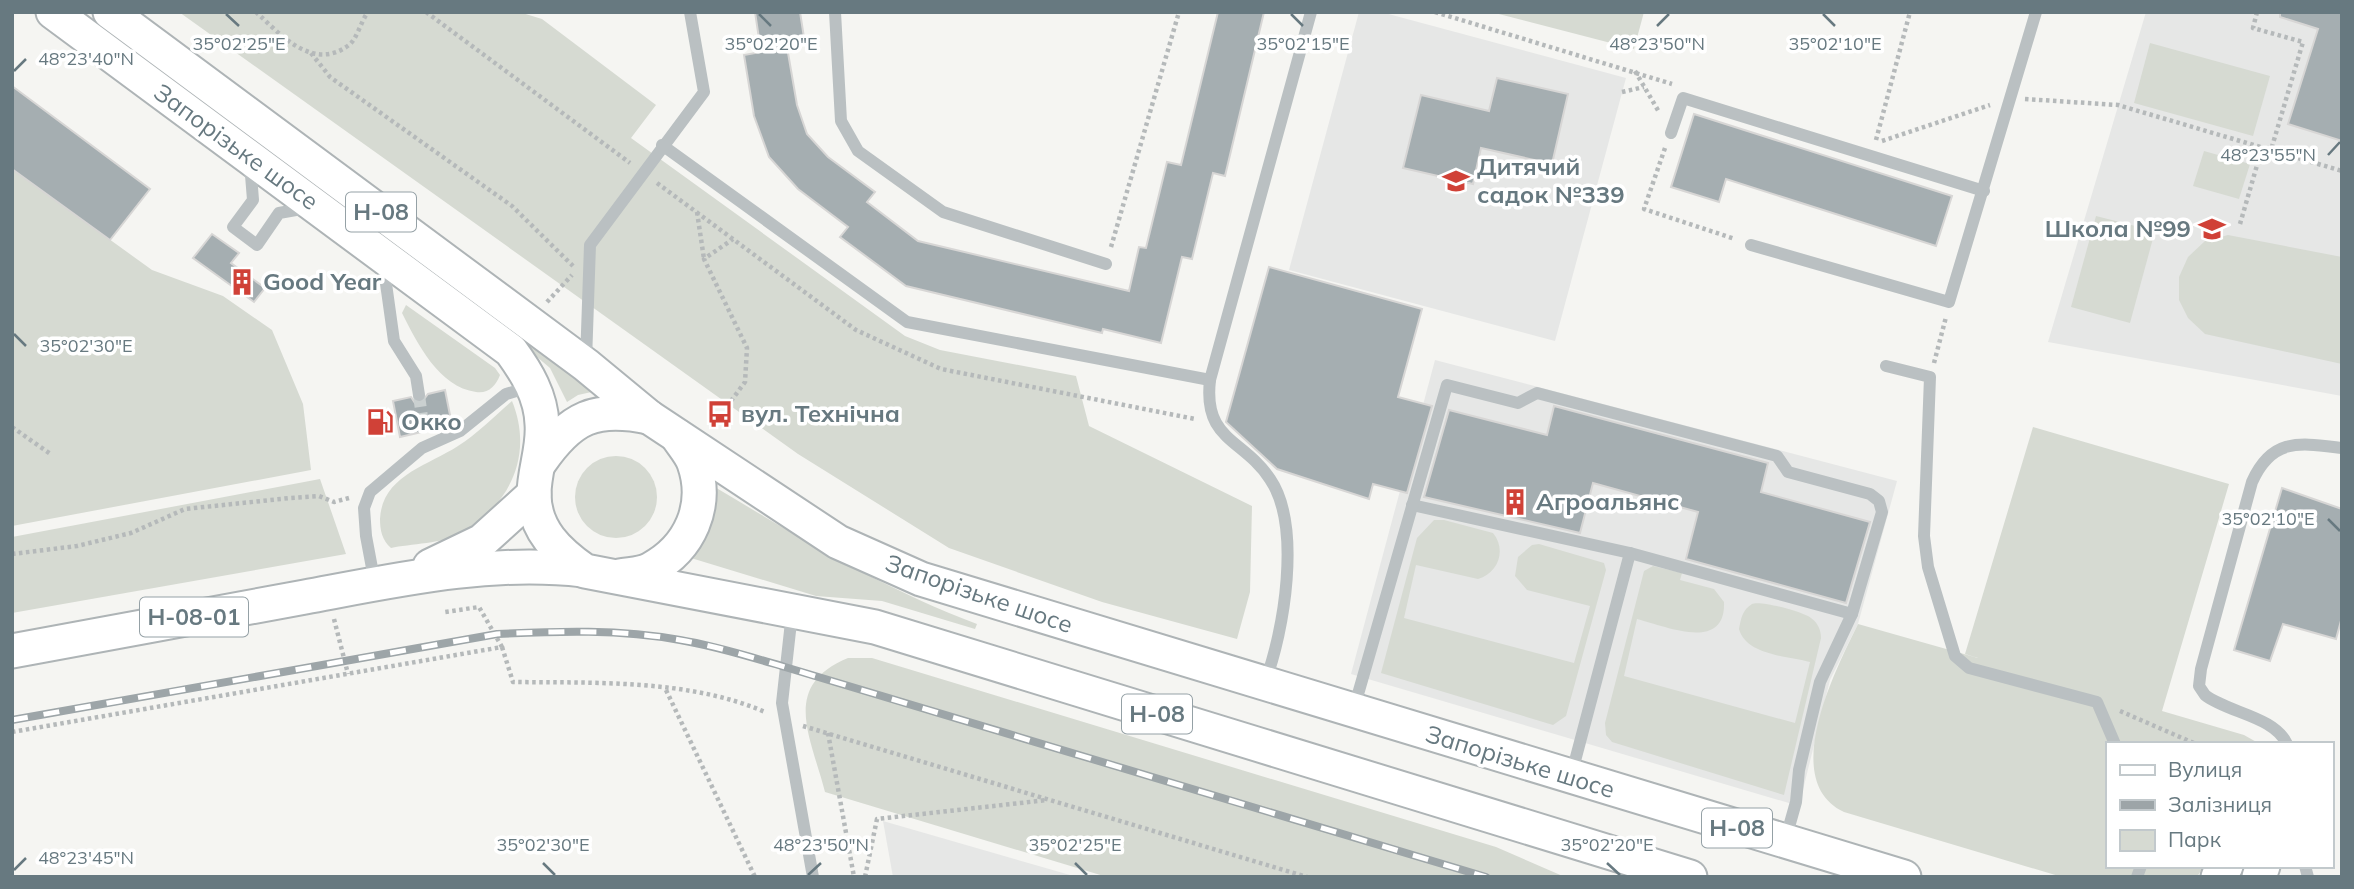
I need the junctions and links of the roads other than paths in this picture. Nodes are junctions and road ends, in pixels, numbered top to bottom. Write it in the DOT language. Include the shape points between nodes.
graph roads {
  1 [pos="53,12"];
  2 [pos="110,12"];
  3 [pos="690,12"];
  4 [pos="835,12"];
  5 [pos="1311,12"];
  6 [pos="2036,12"];
  7 [pos="1671,133"];
  8 [pos="662,145"];
  9 [pos="238,149"];
  10 [pos="1984,191"];
  11 [pos="321,210"];
  12 [pos="1751,245"];
  13 [pos="382,255"];
  14 [pos="1106,264"];
  15 [pos="586,365"];
  16 [pos="1886,366"];
  17 [pos="1210,380"];
  18 [pos="533,386"];
  19 [pos="419,395"];
  20 [pos="663,426"];
  21 [pos="424,432"];
  22 [pos="422,448"];
  23 [pos="2342,448"];
  24 [pos="537,478"];
  25 [pos="1412,505"];
  26 [pos="1630,553"];
  27 [pos="585,570"];
  28 [pos="617,577"];
  29 [pos="375,584"];
  30 [pos="792,610"];
  31 [pos="1852,614"];
  32 [pos="12,651"];
  33 [pos="1264,684"];
  34 [pos="1353,711"];
  35 [pos="2114,742"];
  36 [pos="2286,742"];
  37 [pos="1570,778"];
  38 [pos="1784,842"];
  39 [pos="1644,868"];
  40 [pos="813,877"];
  41 [pos="1690,877"];
  42 [pos="1904,877"];
  1 -- 9 [label="main road, Запорізьке шосе / Н-08"];
  2 -- 15 [label="main road, Запорізьке шосе / Н-08"];
  3 -- 8 [label="street" via="704,92"];
  4 -- 14 [label="street" via="841,121 859,151 943,212"];
  5 -- 17 [label="street"];
  6 -- 10 [label="street"];
  7 -- 10 [label="street" via="1683,98"];
  8 -- 15 [label="street" via="590,245"];
  8 -- 17 [label="street" via="907,322"];
  9 -- 11 [label="main road, Запорізьке шосе / Н-08"];
  9 -- 11 [label="street" via="251,175 253,200 233,227 257,245 279,213"];
  10 -- 12 [label="street" via="1950,302"];
  11 -- 13 [label="main road, Запорізьке шосе / Н-08"];
  13 -- 18 [label="main road, Запорізьке шосе / Н-08" via="511,351"];
  13 -- 19 [label="street" via="394,341 416,376"];
  15 -- 20 [label="main road, Запорізьке шосе / Н-08"];
  16 -- 35 [label="street" via="1930,377 1924,536 1928,567 1955,656 1969,668 2097,702"];
  17 -- 33 [label="street" via="1207,402 1213,423 1270,479 1283,513 1288,547 1277,649"];
  18 -- 22 [label="street" via="506,394 460,431"];
  18 -- 24 [label="main road, Запорізьке шосе / Н-08" via="542,424"];
  20 -- 24 [label="main road, Н-08" via="618,411 585,417 558,435"];
  20 -- 28 [label="main road, Н-08" via="694,462 701,494 694,526 676,552 649,570"];
  20 -- 33 [label="main road, Запорізьке шосе / Н-08" via="838,542 921,579"];
  21 -- 22 [label="street"];
  22 -- 29 [label="street" via="370,492 364,508"];
  23 -- 36 [label="street" via="2288,445 2259,466 2201,669 2199,686 2205,695 2268,726"];
  24 -- 27 [label="main road, Запорізьке шосе / Н-08" via="540,526 558,552"];
  24 -- 29 [label="main road, Н-08-01" via="500,527 463,552"];
  25 -- 26 [label="street"];
  25 -- 31 [label="street" via="1447,384 1518,403 1537,393 1777,456 1788,471 1870,494 1879,501 1882,512"];
  25 -- 34 [label="street"];
  26 -- 31 [label="street"];
  26 -- 37 [label="street"];
  27 -- 28 [label="main road, Запорізьке шосе / Н-08"];
  27 -- 29 [label="main road, Н-08-01" via="497,566"];
  28 -- 30 [label="main road, Запорізьке шосе / Н-08"];
  29 -- 32 [label="main road, Н-08-01"];
  30 -- 39 [label="main road, Запорізьке шосе / Н-08" via="875,627"];
  30 -- 40 [label="street" via="782,703"];
  31 -- 38 [label="street" via="1820,682"];
  33 -- 34 [label="main road, Запорізьке шосе / Н-08"];
  34 -- 37 [label="main road, Запорізьке шосе / Н-08"];
  37 -- 38 [label="main road, Запорізьке шосе / Н-08"];
  38 -- 42 [label="main road, Запорізьке шосе / Н-08"];
  39 -- 41 [label="main road, Запорізьке шосе / Н-08"];
}
